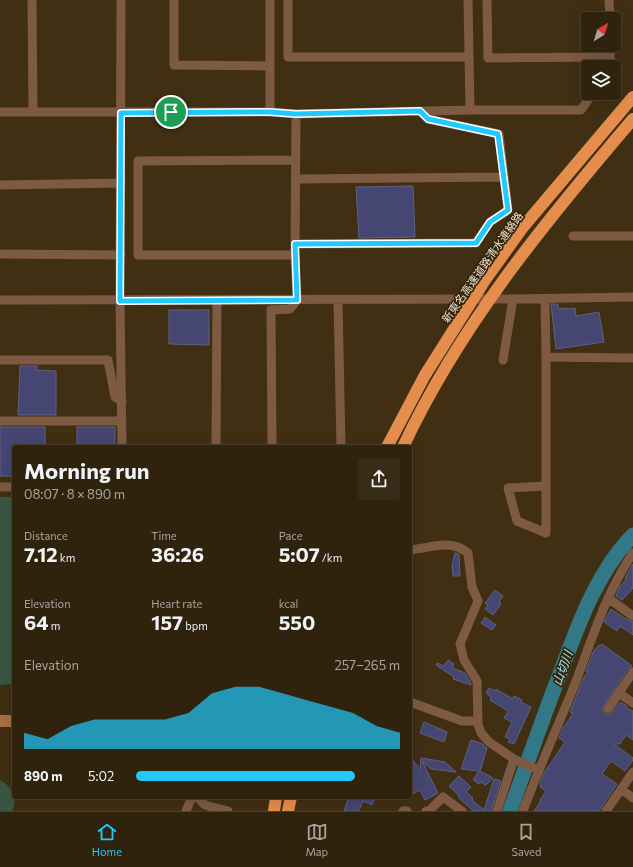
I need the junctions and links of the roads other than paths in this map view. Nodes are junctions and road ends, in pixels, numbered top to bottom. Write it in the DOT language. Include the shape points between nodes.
graph roads {
  1 [pos="32,0"];
  2 [pos="121,0"];
  3 [pos="174,0"];
  4 [pos="270,0"];
  5 [pos="288,0"];
  6 [pos="468,0"];
  7 [pos="487,0"];
  8 [pos="610,0"];
  9 [pos="610,12"];
  10 [pos="610,52"];
  11 [pos="469,57"];
  12 [pos="610,57"];
  13 [pos="270,66"];
  14 [pos="633,97"];
  15 [pos="588,100"];
  16 [pos="470,110"];
  17 [pos="420,111"];
  18 [pos="0,112"];
  19 [pos="33,112"];
  20 [pos="270,112"];
  21 [pos="121,113"];
  22 [pos="296,114"];
  23 [pos="633,119"];
  24 [pos="296,160"];
  25 [pos="504,177"];
  26 [pos="296,179"];
  27 [pos="121,183"];
  28 [pos="0,185"];
  29 [pos="573,236"];
  30 [pos="633,236"];
  31 [pos="295,244"];
  32 [pos="0,254"];
  33 [pos="121,255"];
  34 [pos="295,255"];
  35 [pos="633,297"];
  36 [pos="545,299"];
  37 [pos="0,300"];
  38 [pos="217,300"];
  39 [pos="297,300"];
  40 [pos="338,300"];
  41 [pos="513,300"];
  42 [pos="120,301"];
  43 [pos="546,357"];
  44 [pos="633,358"];
  45 [pos="0,360"];
  46 [pos="503,360"];
  47 [pos="122,401"];
  48 [pos="0,421"];
  49 [pos="122,421"];
  50 [pos="122,445"];
  51 [pos="216,445"];
  52 [pos="272,445"];
  53 [pos="341,445"];
  54 [pos="388,445"];
  55 [pos="404,445"];
  56 [pos="0,486"];
  57 [pos="546,486"];
  58 [pos="12,487"];
  59 [pos="412,550"];
  60 [pos="633,553"];
  61 [pos="608,598"];
  62 [pos="633,616"];
  63 [pos="633,672"];
  64 [pos="619,693"];
  65 [pos="412,703"];
  66 [pos="633,703"];
  67 [pos="608,709"];
  68 [pos="0,721"];
  69 [pos="12,721"];
  70 [pos="478,721"];
  71 [pos="515,760"];
  72 [pos="536,769"];
  73 [pos="633,772"];
  74 [pos="621,789"];
  75 [pos="633,798"];
  76 [pos="191,799"];
  77 [pos="199,799"];
  78 [pos="276,799"];
  79 [pos="291,799"];
  80 [pos="186,811"];
  81 [pos="228,811"];
  82 [pos="274,811"];
  83 [pos="288,811"];
  84 [pos="403,811"];
  85 [pos="407,811"];
  86 [pos="426,811"];
  87 [pos="462,811"];
  88 [pos="497,811"];
  89 [pos="523,811"];
  90 [pos="606,811"];
  1 -- 19 [label="street"];
  2 -- 21 [label="street"];
  3 -- 13 [label="street" via="174,65"];
  4 -- 13 [label="street"];
  5 -- 11 [label="street" via="288,57"];
  6 -- 11 [label="street"];
  7 -- 12 [label="street" via="488,58"];
  8 -- 9 [label="street"];
  10 -- 12 [label="street"];
  11 -- 16 [label="street"];
  13 -- 20 [label="street"];
  14 -- 54 [label="highway, 新東名高速道路清水連絡路" via="524,227 485,280 425,375"];
  15 -- 16 [label="street" via="581,110"];
  16 -- 17 [label="street"];
  17 -- 22 [label="street"];
  17 -- 25 [label="street" via="428,119 498,134"];
  18 -- 19 [label="street"];
  19 -- 21 [label="street"];
  20 -- 21 [label="street"];
  20 -- 22 [label="street"];
  21 -- 27 [label="street"];
  22 -- 24 [label="street"];
  23 -- 55 [label="highway" via="515,263 458,347"];
  24 -- 26 [label="street"];
  24 -- 34 [label="street" via="138,161 138,255"];
  25 -- 26 [label="street"];
  25 -- 31 [label="street" via="508,210 490,222 476,243"];
  26 -- 31 [label="street"];
  27 -- 28 [label="street"];
  27 -- 33 [label="street"];
  29 -- 30 [label="street"];
  31 -- 34 [label="street"];
  32 -- 33 [label="street"];
  33 -- 42 [label="street"];
  34 -- 39 [label="street"];
  35 -- 36 [label="street"];
  36 -- 41 [label="street"];
  36 -- 43 [label="street"];
  37 -- 42 [label="street"];
  38 -- 39 [label="street"];
  38 -- 42 [label="street"];
  38 -- 51 [label="street"];
  39 -- 40 [label="street"];
  39 -- 52 [label="street" via="290,309 270,310"];
  40 -- 41 [label="street"];
  40 -- 53 [label="street"];
  41 -- 46 [label="street"];
  42 -- 47 [label="street"];
  43 -- 44 [label="street"];
  43 -- 57 [label="street"];
  45 -- 47 [label="street" via="108,360 115,397"];
  47 -- 49 [label="street"];
  48 -- 49 [label="street"];
  49 -- 50 [label="street"];
  56 -- 58 [label="street"];
  57 -- 57 [label="street" via="546,517 546,533 517,521 508,488"];
  59 -- 70 [label="street" via="447,544 468,553 472,587 478,601 460,644 464,660 477,681"];
  60 -- 61 [label="street" via="620,572"];
  61 -- 62 [label="street"];
  61 -- 72 [label="street" via="574,685"];
  63 -- 64 [label="street"];
  64 -- 66 [label="street"];
  64 -- 67 [label="street"];
  65 -- 70 [label="street" via="462,721"];
  68 -- 69 [label="street"];
  70 -- 71 [label="street" via="481,733 489,742"];
  71 -- 72 [label="street"];
  71 -- 88 [label="street"];
  72 -- 89 [label="street"];
  73 -- 74 [label="street"];
  74 -- 75 [label="street"];
  74 -- 90 [label="street"];
  76 -- 80 [label="street"];
  77 -- 81 [label="street" via="205,805"];
  78 -- 82 [label="highway"];
  79 -- 83 [label="highway"];
  84 -- 85 [label="street"];
  86 -- 87 [label="street" via="443,797"];
}
